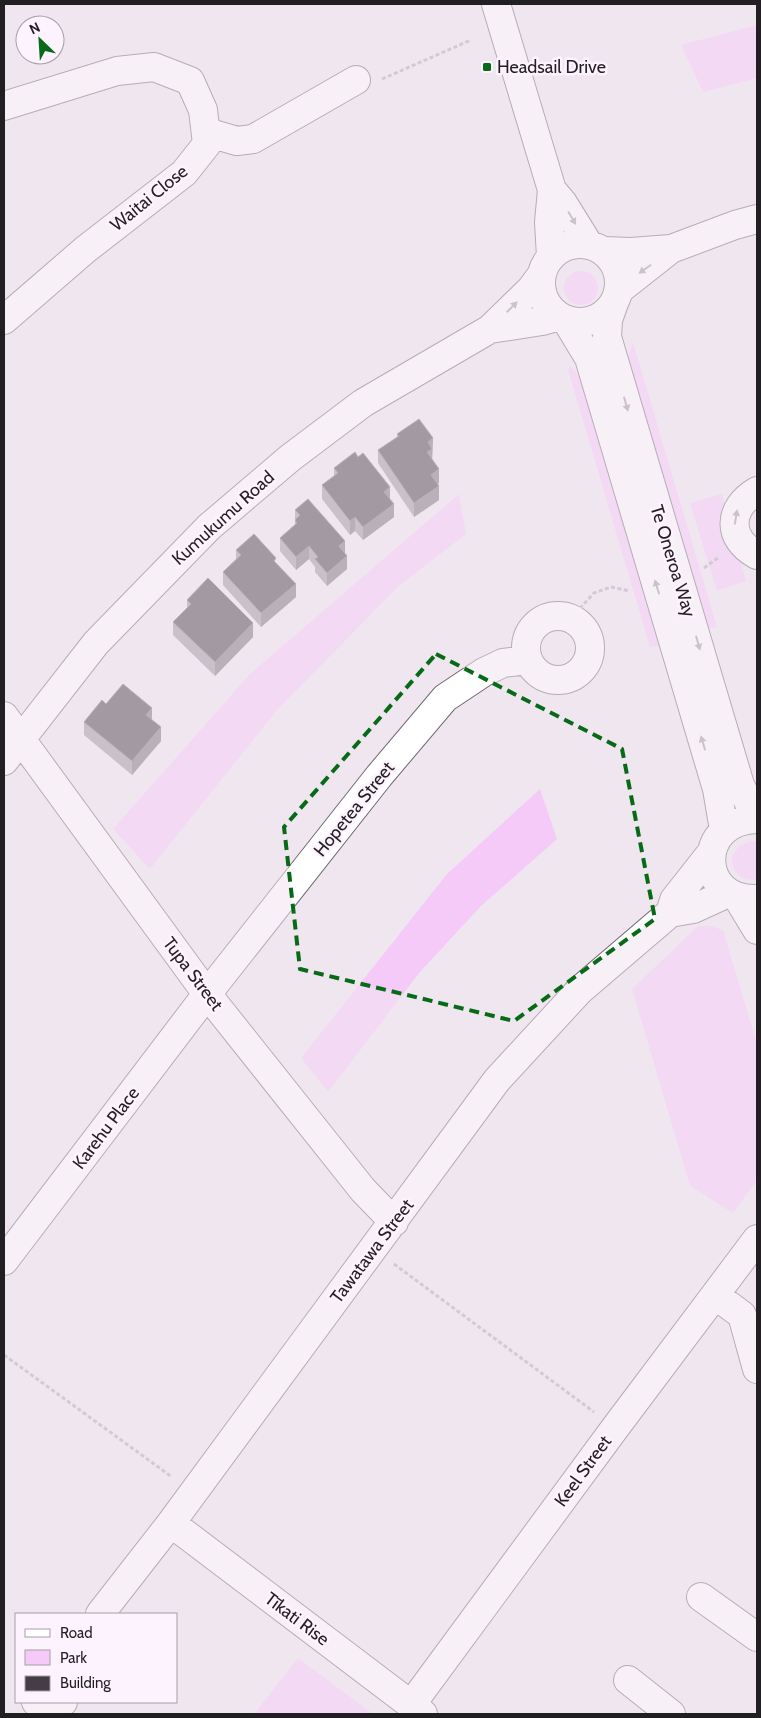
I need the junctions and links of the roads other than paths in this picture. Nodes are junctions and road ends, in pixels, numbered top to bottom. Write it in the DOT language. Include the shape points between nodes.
graph roads {
  1 [pos="496,4"];
  2 [pos="356,80"];
  3 [pos="4,106"];
  4 [pos="206,132"];
  5 [pos="552,190"];
  6 [pos="757,219"];
  7 [pos="596,248"];
  8 [pos="671,249"];
  9 [pos="547,266"];
  10 [pos="617,295"];
  11 [pos="563,318"];
  12 [pos="4,320"];
  13 [pos="490,329"];
  14 [pos="757,491"];
  15 [pos="752,552"];
  16 [pos="527,660"];
  17 [pos="4,716"];
  18 [pos="21,739"];
  19 [pos="4,761"];
  20 [pos="757,819"];
  21 [pos="724,830"];
  22 [pos="711,853"];
  23 [pos="741,896"];
  24 [pos="670,913"];
  25 [pos="757,930"];
  26 [pos="208,994"];
  27 [pos="394,1222"];
  28 [pos="757,1239"];
  29 [pos="4,1261"];
  30 [pos="715,1295"];
  31 [pos="757,1369"];
  32 [pos="171,1523"];
  33 [pos="701,1597"];
  34 [pos="101,1613"];
  35 [pos="757,1637"];
  36 [pos="628,1680"];
  37 [pos="38,1703"];
  38 [pos="60,1703"];
  39 [pos="417,1710"];
  40 [pos="671,1714"];
  1 -- 5 [label="street, Te Oneroa Way"];
  2 -- 4 [label="street" via="253,139 237,141"];
  3 -- 4 [label="street, Waitai Close" via="117,71 154,67 190,80 204,110"];
  4 -- 12 [label="street, Waitai Close" via="207,144 184,173 86,248"];
  5 -- 7 [label="street, Te Oneroa Way, one-way"];
  5 -- 9 [label="street, Te Oneroa Way"];
  6 -- 8 [label="street"];
  7 -- 8 [label="street" via="630,252"];
  7 -- 9 [label="street" via="574,244 563,248"];
  7 -- 10 [label="street, Te Oneroa Way" via="611,258 616,267 619,278"];
  8 -- 10 [label="street, one-way"];
  9 -- 11 [label="street, Te Oneroa Way" via="541,285 543,296 548,306"];
  13 -- 9 [label="street, Kumukumu Road, one-way" via="531,289"];
  10 -- 11 [label="street" via="608,310 599,317 577,322"];
  10 -- 20 [label="street, Te Oneroa Way, one-way" via="608,320 607,337 740,785"];
  11 -- 13 [label="street, Kumukumu Road"];
  21 -- 11 [label="street, Te Oneroa Way, one-way" via="717,789 591,365"];
  13 -- 18 [label="street, Kumukumu Road" via="363,403 290,458 209,527 96,643"];
  15 -- 14 [label="street, one-way" via="738,538 734,524 737,509"];
  16 -- 16 [label="street" via="538,675 546,679 571,678 587,664 590,640 582,626 572,618 555,615 543,619 527,636"];
  16 -- 26 [label="street, Hopetea Street" via="503,663 445,698 379,776"];
  17 -- 18 [label="street, Tupa Street"];
  18 -- 19 [label="street, Kumukumu Road"];
  18 -- 26 [label="street, Tupa Street"];
  20 -- 21 [label="street, Te Oneroa Way" via="745,819"];
  21 -- 22 [label="street"];
  22 -- 23 [label="street" via="711,866 721,887"];
  22 -- 24 [label="street, Tawatawa Street" via="674,900"];
  23 -- 24 [label="street, Tawatawa Street"];
  23 -- 25 [label="street"];
  24 -- 27 [label="street, Tawatawa Street" via="580,990 497,1080"];
  26 -- 27 [label="street, Tupa Street" via="362,1190"];
  26 -- 29 [label="street, Karehu Place"];
  27 -- 32 [label="street, Tawatawa Street"];
  28 -- 30 [label="street, Keel Street"];
  30 -- 31 [label="street" via="742,1315"];
  30 -- 39 [label="street, Keel Street" via="615,1428"];
  32 -- 34 [label="street, Tawatawa Street"];
  32 -- 39 [label="street, Tīkati Rise"];
  33 -- 35 [label="street"];
  36 -- 40 [label="street"];
  37 -- 38 [label="street" via="52,1706"];
}
